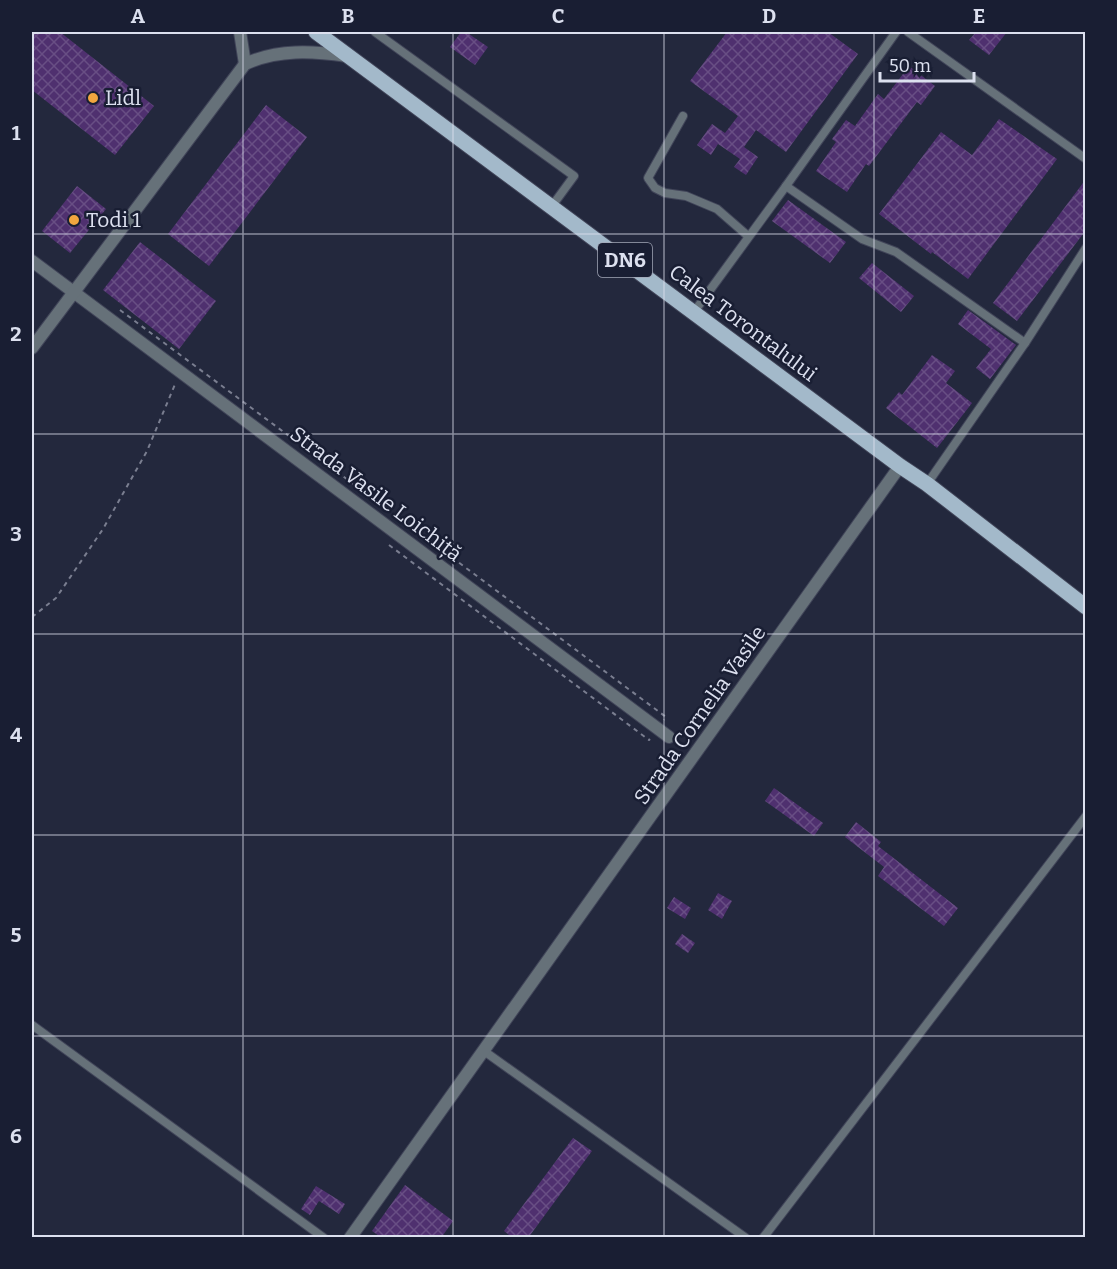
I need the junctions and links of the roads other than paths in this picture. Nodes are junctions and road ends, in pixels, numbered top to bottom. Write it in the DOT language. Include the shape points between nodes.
graph roads {
  1 [pos="240,32"];
  2 [pos="316,32"];
  3 [pos="375,32"];
  4 [pos="896,32"];
  5 [pos="908,32"];
  6 [pos="348,56"];
  7 [pos="245,64"];
  8 [pos="683,116"];
  9 [pos="1086,159"];
  10 [pos="786,186"];
  11 [pos="552,206"];
  12 [pos="748,236"];
  13 [pos="1086,248"];
  14 [pos="32,261"];
  15 [pos="73,292"];
  16 [pos="694,312"];
  17 [pos="1025,344"];
  18 [pos="32,348"];
  19 [pos="900,466"];
  20 [pos="927,484"];
  21 [pos="1086,607"];
  22 [pos="669,737"];
  23 [pos="1086,816"];
  24 [pos="32,1025"];
  25 [pos="484,1051"];
  26 [pos="352,1237"];
  27 [pos="324,1238"];
  28 [pos="746,1238"];
  29 [pos="762,1238"];
  1 -- 7 [label="street"];
  2 -- 6 [label="main road, Calea Torontalului / DN6"];
  3 -- 11 [label="lane" via="574,176"];
  4 -- 10 [label="lane"];
  5 -- 9 [label="lane"];
  6 -- 7 [label="street" via="285,53"];
  6 -- 11 [label="main road, Calea Torontalului / DN6"];
  7 -- 15 [label="street"];
  8 -- 12 [label="lane" via="648,178 665,193 686,196 717,209"];
  10 -- 12 [label="lane"];
  10 -- 17 [label="lane" via="862,239 896,252"];
  11 -- 16 [label="main road, Calea Torontalului / DN6"];
  12 -- 16 [label="lane"];
  13 -- 17 [label="lane"];
  14 -- 15 [label="street, Strada Vasile Loichiță"];
  15 -- 18 [label="street"];
  15 -- 22 [label="street, Strada Vasile Loichiță"];
  16 -- 19 [label="main road, Calea Torontalului / DN6"];
  17 -- 20 [label="lane"];
  19 -- 20 [label="main road, Calea Torontalului / DN6"];
  19 -- 25 [label="street, Strada Cornelia Vasile"];
  20 -- 21 [label="main road, Calea Torontalului / DN6"];
  23 -- 29 [label="lane"];
  24 -- 27 [label="lane"];
  25 -- 26 [label="street, Strada Cornelia Vasile"];
  25 -- 28 [label="lane"];
}
